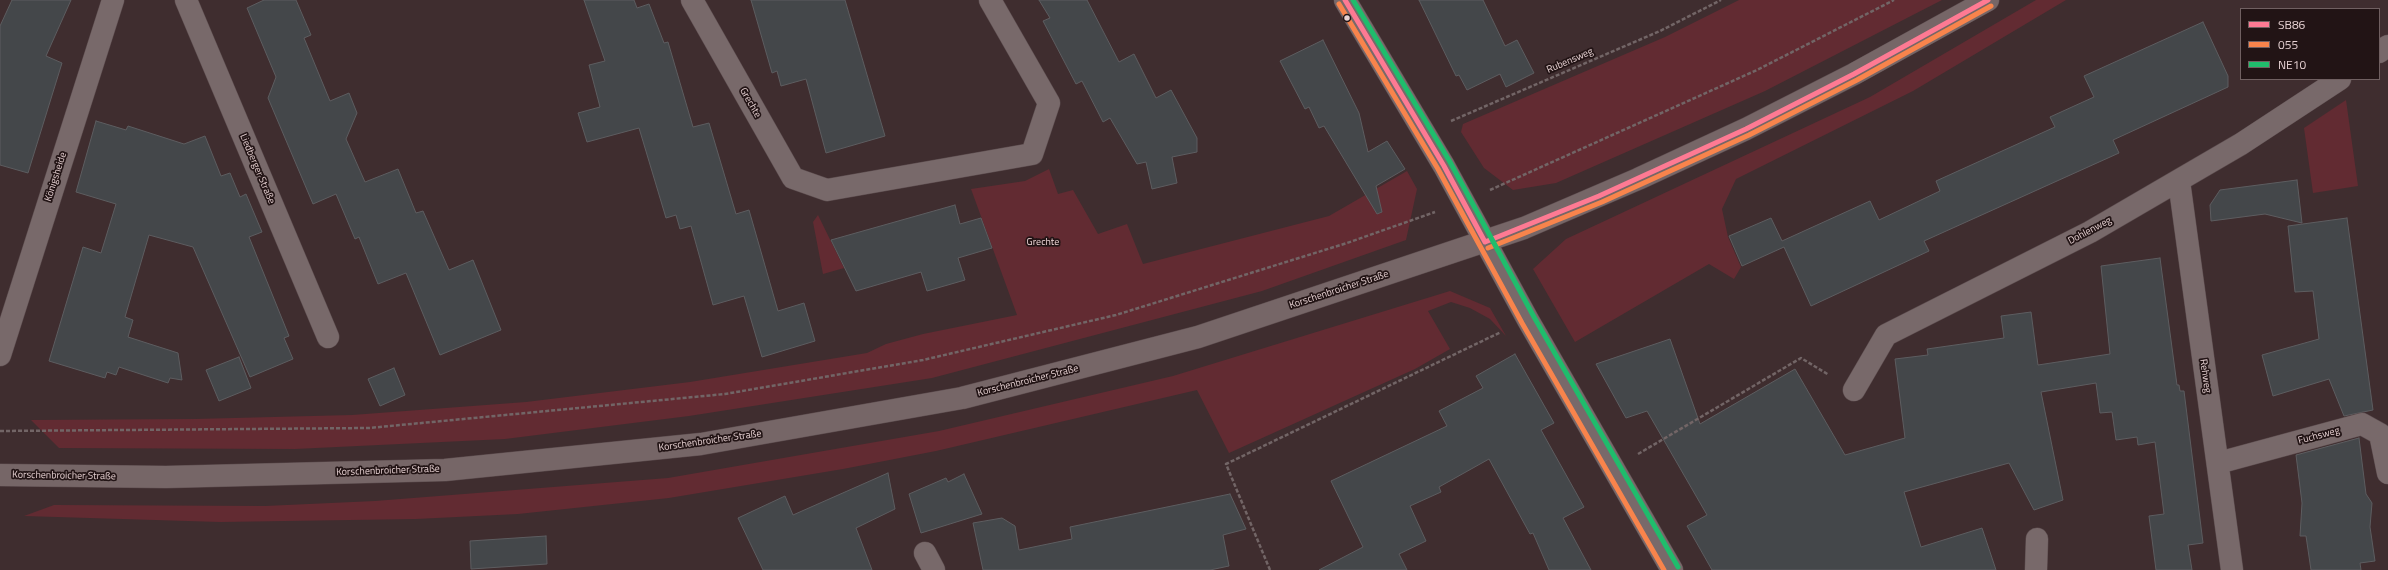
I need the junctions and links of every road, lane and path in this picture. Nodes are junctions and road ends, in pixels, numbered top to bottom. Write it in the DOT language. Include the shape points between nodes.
graph roads {
  1 [pos="113,0"];
  2 [pos="186,0"];
  3 [pos="692,0"];
  4 [pos="990,0"];
  5 [pos="1345,0"];
  6 [pos="1721,0"];
  7 [pos="1894,0"];
  8 [pos="1988,0"];
  9 [pos="2338,80"];
  10 [pos="1425,132"];
  11 [pos="2179,181"];
  12 [pos="1464,202"];
  13 [pos="1485,242"];
  14 [pos="1528,320"];
  15 [pos="328,337"];
  16 [pos="0,355"];
  17 [pos="1854,390"];
  18 [pos="0,431"];
  19 [pos="2218,463"];
  20 [pos="1612,469"];
  21 [pos="2388,473"];
  22 [pos="0,475"];
  23 [pos="2037,539"];
  24 [pos="1270,570"];
  25 [pos="1672,570"];
  26 [pos="2036,570"];
  27 [pos="2232,570"];
  1 -- 16 [label="street, Königsheide"];
  2 -- 15 [label="street, Liedberger Straße"];
  3 -- 4 [label="street, Grechte" via="793,178 827,190 1032,154 1049,103"];
  5 -- 10 [label="street"];
  6 -- 10 [label="path, Rubensweg" via="1660,31"];
  7 -- 12 [label="path" via="1756,70"];
  8 -- 13 [label="main road, Korschenbroicher Straße" via="1860,71 1746,129 1605,194"];
  9 -- 11 [label="street, Dohlenweg"];
  10 -- 12 [label="street"];
  11 -- 17 [label="street, Dohlenweg" via="2090,232 1886,335"];
  11 -- 19 [label="street, Rehweg"];
  12 -- 13 [label="street"];
  12 -- 18 [label="path" via="1347,243 1116,315 923,360 725,394 369,428"];
  13 -- 14 [label="street"];
  13 -- 22 [label="main road, Korschenbroicher Straße" via="1198,337 962,398 701,444 445,470 166,478"];
  14 -- 20 [label="street"];
  14 -- 24 [label="path" via="1226,464"];
  17 -- 20 [label="path" via="1801,358"];
  19 -- 21 [label="street, Fuchsweg" via="2362,424 2380,434"];
  19 -- 27 [label="street, Rehweg"];
  20 -- 25 [label="street"];
  23 -- 26 [label="street"];
}
